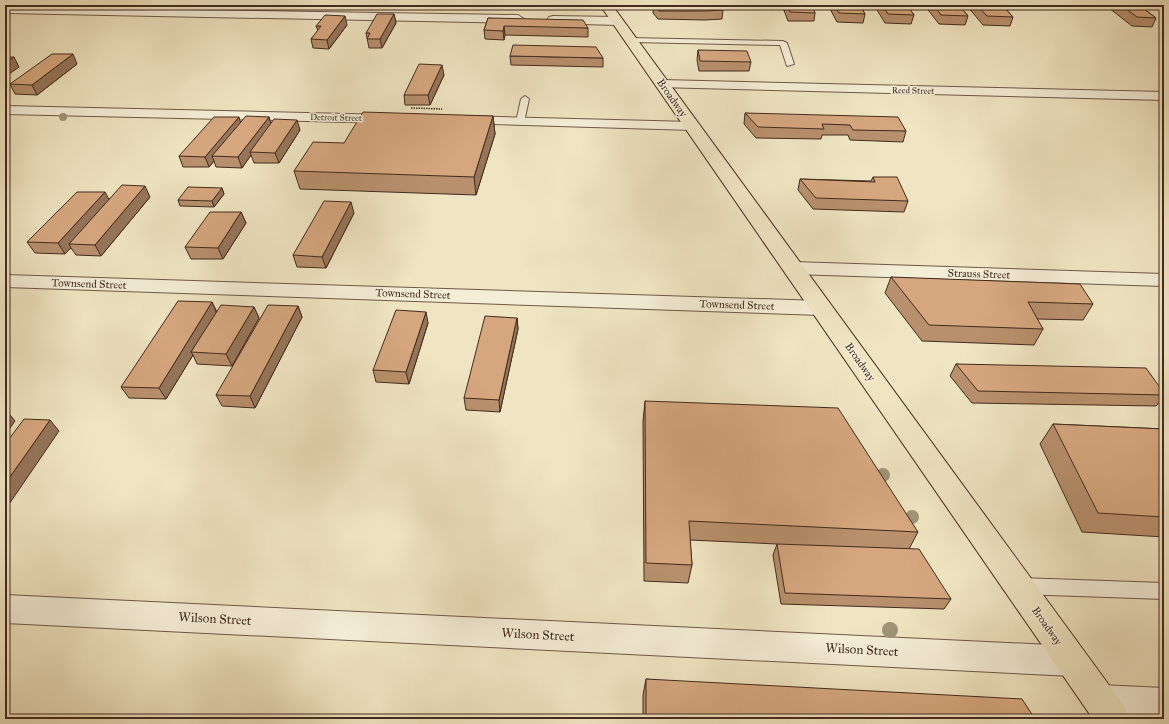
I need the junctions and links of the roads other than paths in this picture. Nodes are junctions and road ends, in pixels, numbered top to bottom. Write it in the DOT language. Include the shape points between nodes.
graph roads {
  1 [pos="5,10"];
  2 [pos="612,13"];
  3 [pos="631,40"];
  4 [pos="790,64"];
  5 [pos="662,84"];
  6 [pos="1164,96"];
  7 [pos="525,99"];
  8 [pos="5,110"];
  9 [pos="401,119"];
  10 [pos="449,120"];
  11 [pos="520,122"];
  12 [pos="692,126"];
  13 [pos="793,268"];
  14 [pos="1164,280"];
  15 [pos="5,281"];
  16 [pos="821,308"];
  17 [pos="1019,586"];
  18 [pos="1164,591"];
  19 [pos="5,610"];
  20 [pos="1072,661"];
  21 [pos="1164,704"];
  22 [pos="1107,710"];
  1 -- 2 [label="street" via="535,19"];
  2 -- 3 [label="main road, Broadway"];
  3 -- 4 [label="lane" via="783,43"];
  3 -- 5 [label="main road, Broadway"];
  5 -- 6 [label="street, Reed Street"];
  5 -- 12 [label="main road, Broadway"];
  7 -- 11 [label="lane"];
  8 -- 9 [label="street, Detroit Street"];
  10 -- 11 [label="street"];
  11 -- 12 [label="street"];
  12 -- 13 [label="main road, Broadway"];
  13 -- 14 [label="street, Strauss Street"];
  13 -- 16 [label="main road, Broadway"];
  15 -- 16 [label="street, Townsend Street"];
  16 -- 17 [label="main road, Broadway"];
  17 -- 18 [label="lane"];
  17 -- 20 [label="main road, Broadway"];
  19 -- 20 [label="street, Wilson Street"];
  20 -- 22 [label="main road, Broadway"];
  21 -- 22 [label="street"];
}
